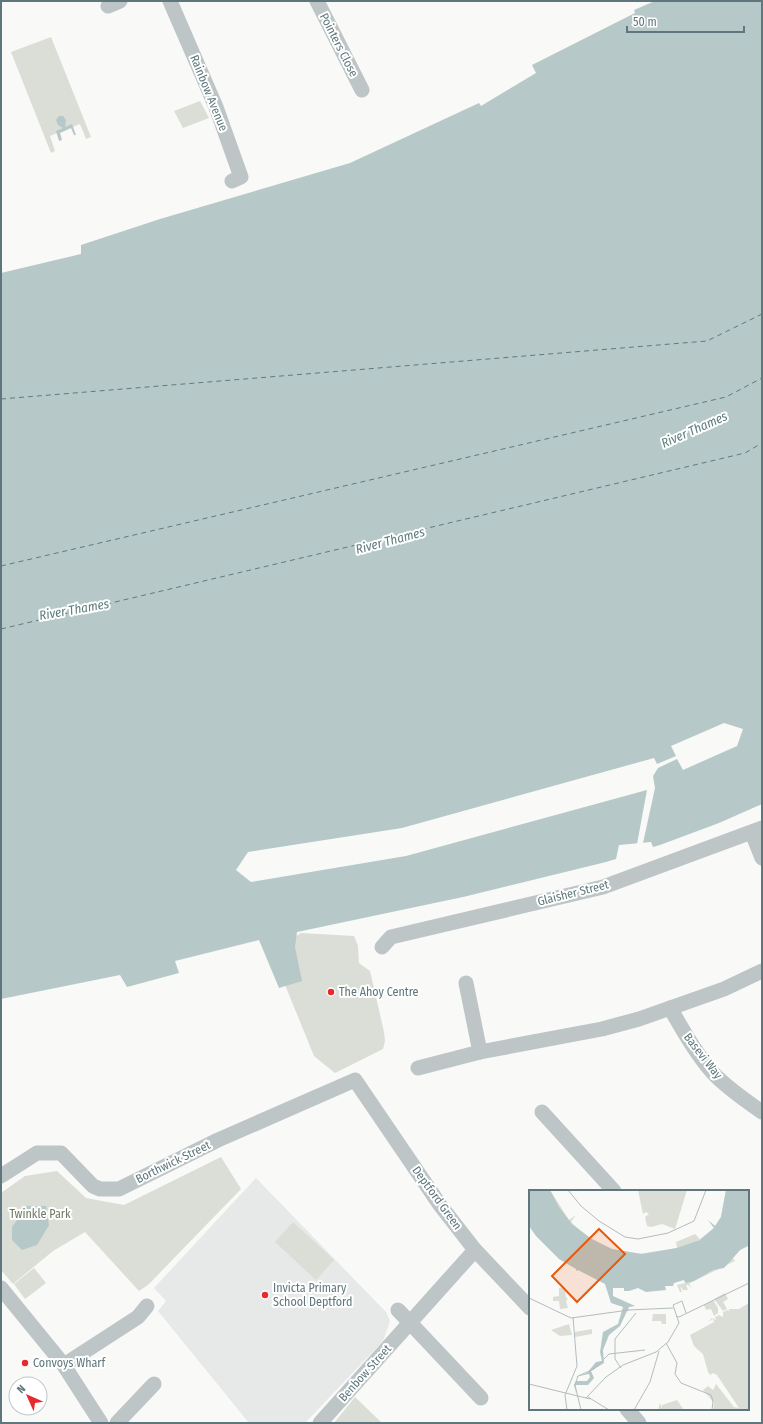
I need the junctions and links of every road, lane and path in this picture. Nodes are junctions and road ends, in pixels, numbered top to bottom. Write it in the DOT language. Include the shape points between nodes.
graph roads {
  1 [pos="170,1"];
  2 [pos="316,1"];
  3 [pos="362,90"];
  4 [pos="232,181"];
  5 [pos="757,831"];
  6 [pos="762,858"];
  7 [pos="382,947"];
  8 [pos="762,971"];
  9 [pos="466,983"];
  10 [pos="670,1008"];
  11 [pos="480,1052"];
  12 [pos="418,1068"];
  13 [pos="355,1080"];
  14 [pos="542,1112"];
  15 [pos="762,1112"];
  16 [pos="1,1176"];
  17 [pos="613,1190"];
  18 [pos="476,1250"];
  19 [pos="1,1288"];
  20 [pos="528,1303"];
  21 [pos="147,1306"];
  22 [pos="398,1310"];
  23 [pos="410,1323"];
  24 [pos="63,1364"];
  25 [pos="154,1384"];
  26 [pos="481,1398"];
  27 [pos="628,1410"];
  28 [pos="101,1423"];
  29 [pos="117,1423"];
  30 [pos="320,1423"];
  31 [pos="639,1423"];
  1 -- 4 [label="street, Rainbow Avenue" via="216,107 241,177"];
  2 -- 3 [label="street, Pointers Close"];
  5 -- 6 [label="street"];
  5 -- 7 [label="street, Glaisher Street" via="603,887 391,937"];
  8 -- 10 [label="street" via="724,989"];
  9 -- 11 [label="street"];
  10 -- 11 [label="street" via="602,1029"];
  10 -- 15 [label="street, Basevi Way" via="694,1048 713,1073"];
  11 -- 12 [label="street"];
  13 -- 16 [label="street, Borthwick Street" via="227,1136 119,1189 100,1189 93,1186 61,1153 37,1153"];
  13 -- 18 [label="street, Deptford Green" via="440,1205"];
  14 -- 17 [label="street"];
  18 -- 20 [label="street, Deptford Green"];
  18 -- 23 [label="street, Benbow Street"];
  19 -- 24 [label="street"];
  21 -- 24 [label="street" via="138,1317"];
  22 -- 23 [label="street"];
  23 -- 26 [label="street"];
  23 -- 30 [label="street, Benbow Street"];
  24 -- 28 [label="street"];
  25 -- 29 [label="street"];
  27 -- 31 [label="street"];
}
